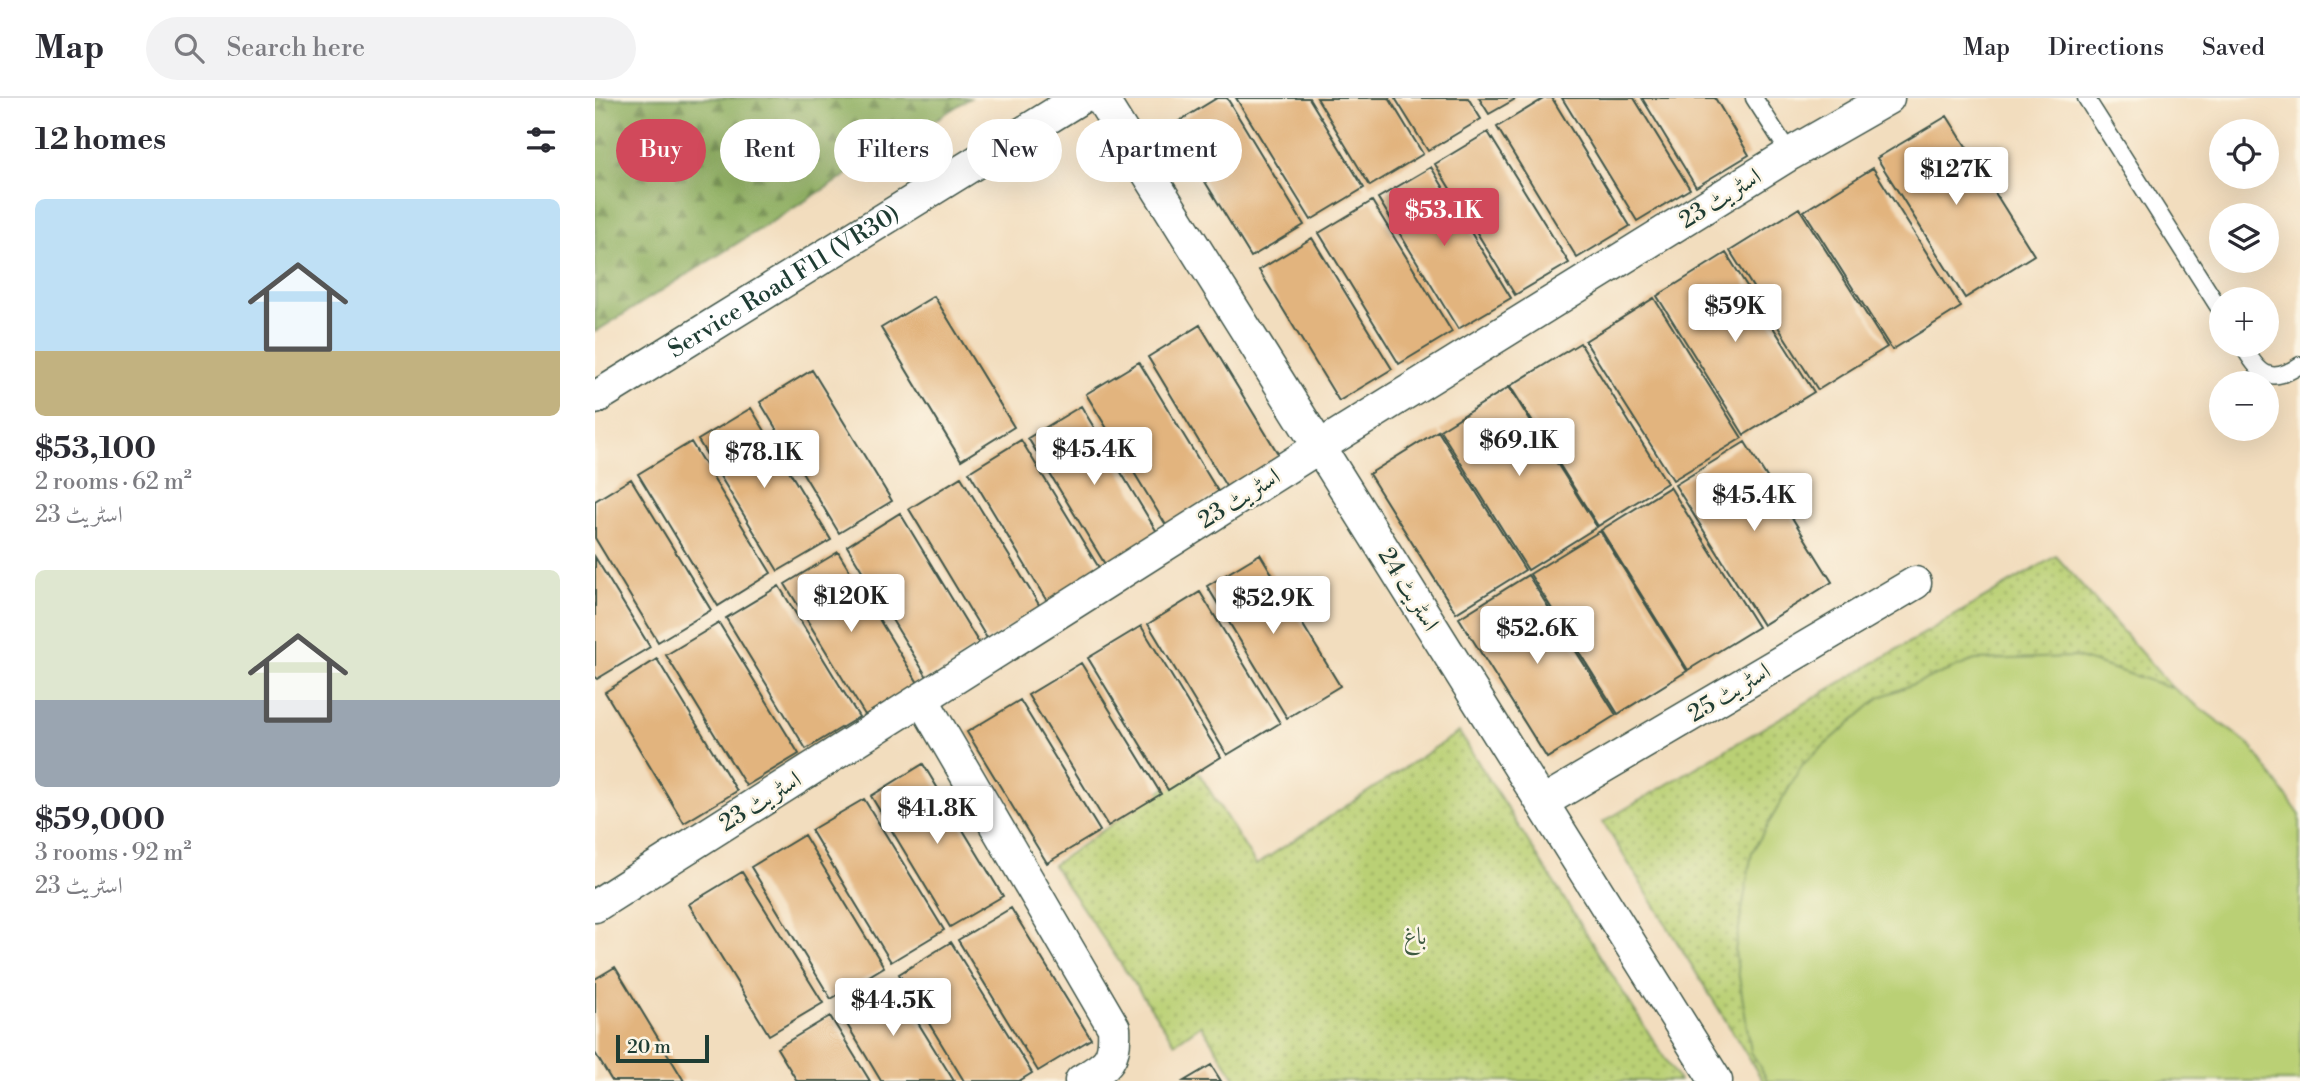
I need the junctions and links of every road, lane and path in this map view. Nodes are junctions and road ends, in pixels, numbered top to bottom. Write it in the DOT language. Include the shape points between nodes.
graph roads {
  1 [pos="1080,98"];
  2 [pos="1101,98"];
  3 [pos="1754,98"];
  4 [pos="1888,98"];
  5 [pos="2086,98"];
  6 [pos="1790,154"];
  7 [pos="2209,292"];
  8 [pos="2250,357"];
  9 [pos="2300,365"];
  10 [pos="595,398"];
  11 [pos="1319,447"];
  12 [pos="1915,583"];
  13 [pos="922,699"];
  14 [pos="1543,802"];
  15 [pos="595,905"];
  16 [pos="1081,1081"];
  17 [pos="1716,1081"];
  1 -- 10 [label="street, Service Road F11 (VR30)"];
  2 -- 11 [label="street, اسٹریٹ 24"];
  3 -- 6 [label="lane"];
  4 -- 6 [label="street, اسٹریٹ 23"];
  5 -- 7 [label="lane"];
  6 -- 11 [label="street, اسٹریٹ 23"];
  8 -- 9 [label="lane" via="2258,369 2273,376"];
  11 -- 13 [label="street, اسٹریٹ 23"];
  11 -- 14 [label="street, اسٹریٹ 24"];
  12 -- 14 [label="street, اسٹریٹ 25"];
  13 -- 15 [label="street, اسٹریٹ 23"];
  13 -- 16 [label="street" via="1114,1028 1115,1048 1107,1065"];
  14 -- 17 [label="street, اسٹریٹ 24"];
}
